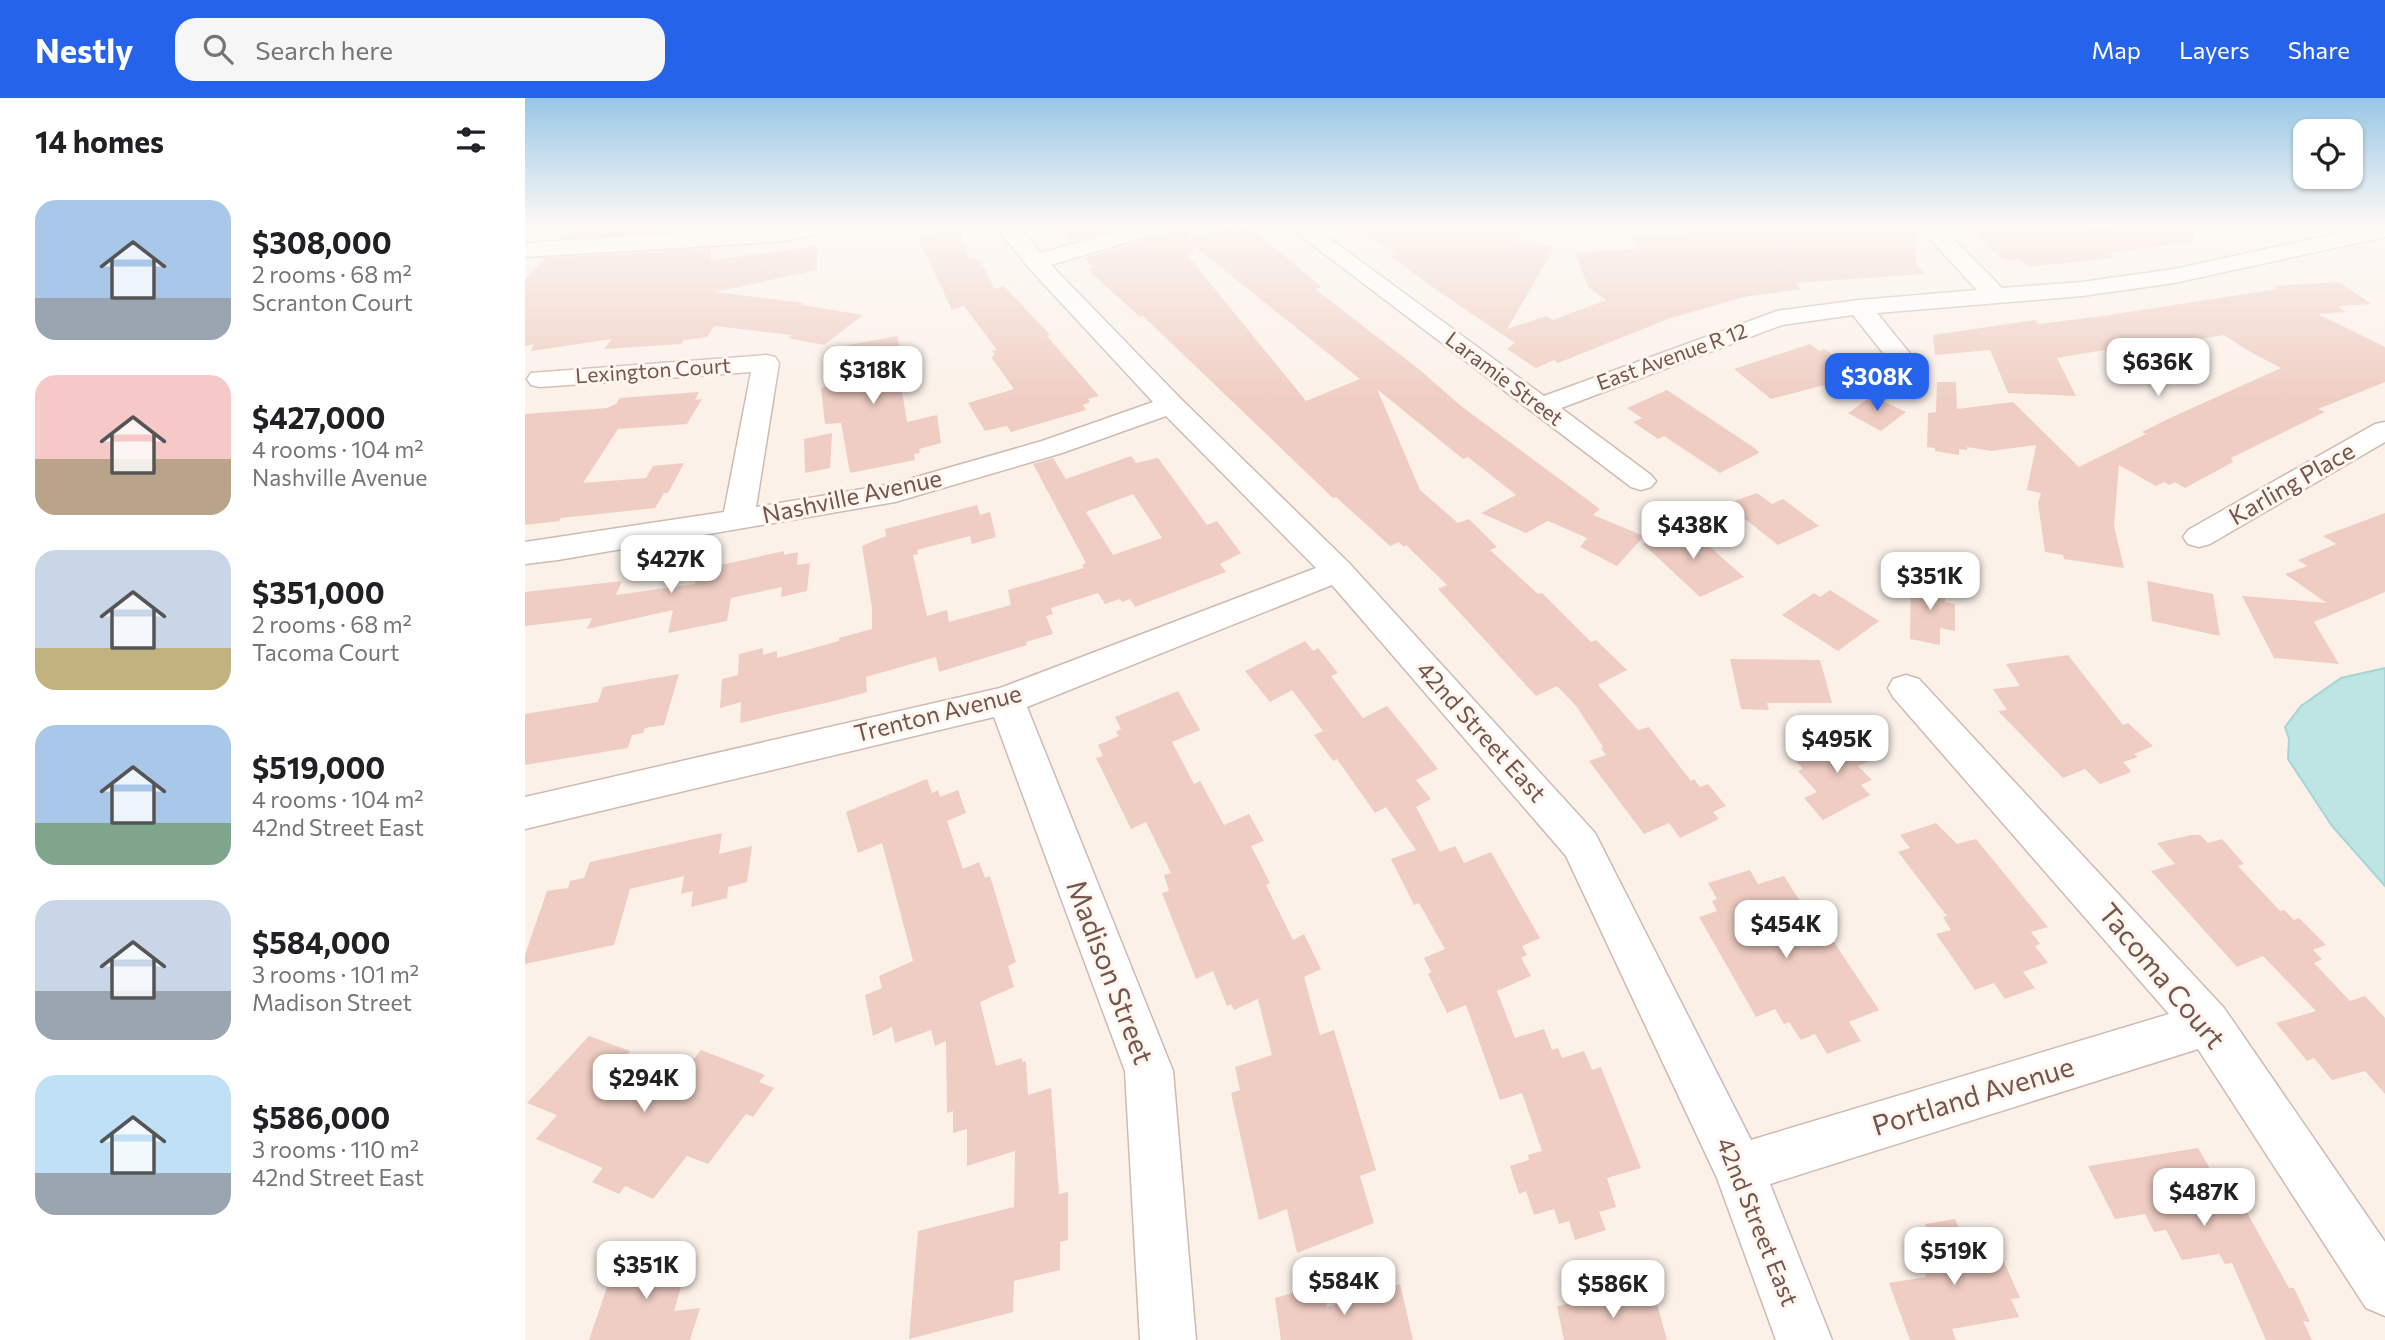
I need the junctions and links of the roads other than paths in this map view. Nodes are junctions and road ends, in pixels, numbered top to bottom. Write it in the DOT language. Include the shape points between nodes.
graph roads {
  1 [pos="1057,284"];
  2 [pos="1377,284"];
  3 [pos="1985,284"];
  4 [pos="2118,284"];
  5 [pos="1997,297"];
  6 [pos="1859,307"];
  7 [pos="1912,372"];
  8 [pos="540,379"];
  9 [pos="1171,405"];
  10 [pos="1541,406"];
  11 [pos="2385,430"];
  12 [pos="1641,481"];
  13 [pos="738,520"];
  14 [pos="2199,537"];
  15 [pos="525,553"];
  16 [pos="1338,570"];
  17 [pos="1906,688"];
  18 [pos="1006,700"];
  19 [pos="525,813"];
  20 [pos="2208,1024"];
  21 [pos="1739,1169"];
  22 [pos="2385,1289"];
  23 [pos="1168,1340"];
  24 [pos="1804,1340"];
  1 -- 9 [label="street, 42nd Street East"];
  2 -- 10 [label="street, Laramie Street"];
  3 -- 5 [label="street"];
  4 -- 5 [label="street, East Avenue R 12"];
  5 -- 6 [label="street, East Avenue R 12"];
  6 -- 7 [label="street"];
  6 -- 10 [label="street, East Avenue R 12" via="1777,318"];
  8 -- 13 [label="street, Lexington Court" via="766,363"];
  9 -- 13 [label="street, Nashville Avenue" via="1052,447 895,493"];
  9 -- 16 [label="street, 42nd Street East"];
  10 -- 12 [label="street, Laramie Street"];
  11 -- 14 [label="street, Karling Place"];
  13 -- 15 [label="street, Nashville Avenue"];
  16 -- 18 [label="street, Trenton Avenue"];
  16 -- 21 [label="street, 42nd Street East" via="1581,845"];
  17 -- 20 [label="street, Tacoma Court"];
  18 -- 19 [label="street, Trenton Avenue"];
  18 -- 23 [label="street, Madison Street" via="1149,1071"];
  20 -- 21 [label="street, Portland Avenue"];
  20 -- 22 [label="street, Tacoma Court"];
  21 -- 24 [label="street, 42nd Street East"];
}
